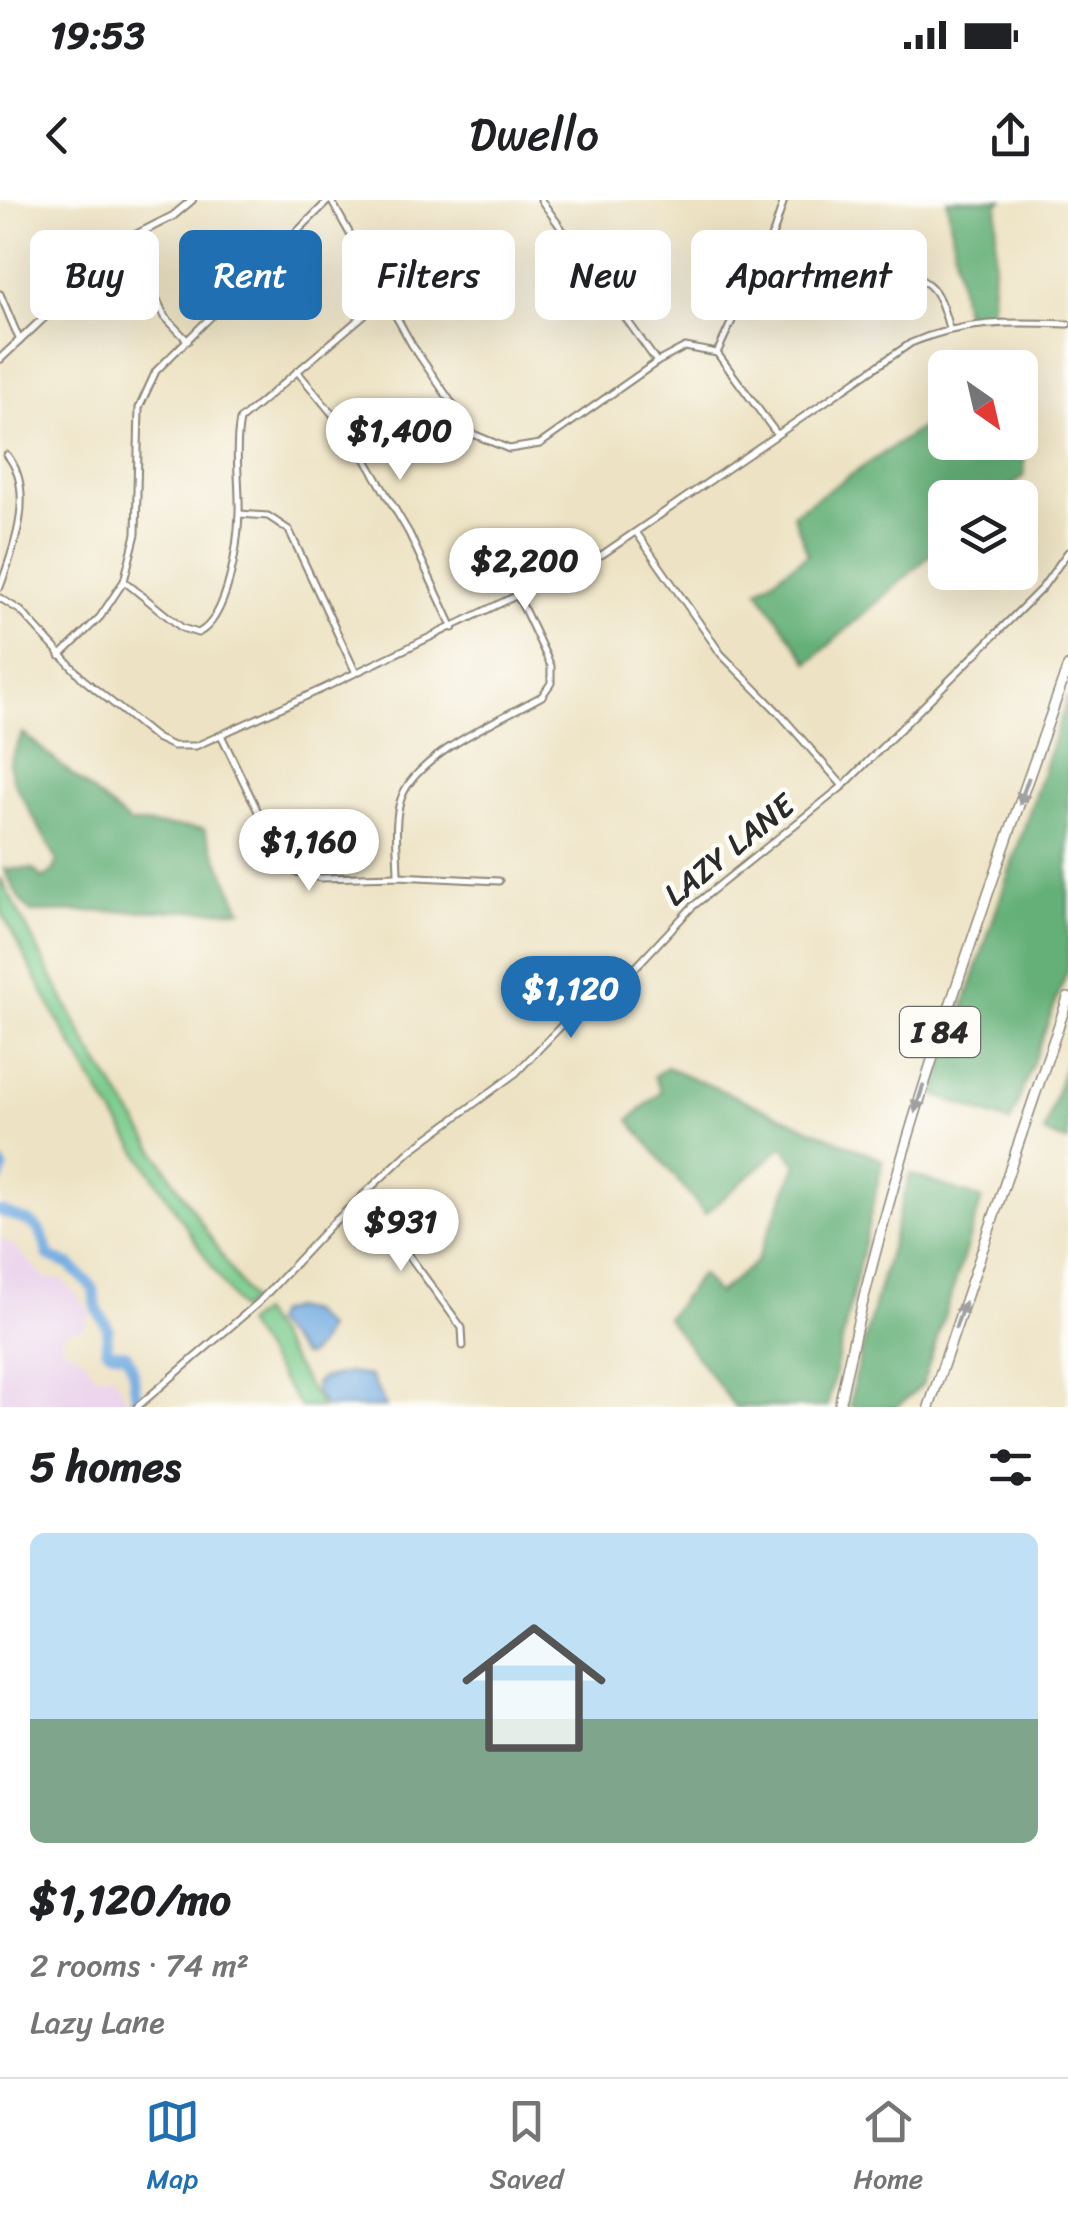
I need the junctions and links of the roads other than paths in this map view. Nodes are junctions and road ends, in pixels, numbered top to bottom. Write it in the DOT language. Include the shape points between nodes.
graph roads {
  1 [pos="192,200"];
  2 [pos="330,200"];
  3 [pos="541,200"];
  4 [pos="784,200"];
  5 [pos="145,230"];
  6 [pos="347,230"];
  7 [pos="927,283"];
  8 [pos="0,294"];
  9 [pos="159,301"];
  10 [pos="42,320"];
  11 [pos="358,320"];
  12 [pos="397,320"];
  13 [pos="1068,324"];
  14 [pos="949,328"];
  15 [pos="188,341"];
  16 [pos="20,342"];
  17 [pos="716,353"];
  18 [pos="0,359"];
  19 [pos="657,362"];
  20 [pos="297,371"];
  21 [pos="776,433"];
  22 [pos="7,454"];
  23 [pos="240,514"];
  24 [pos="636,532"];
  25 [pos="1068,552"];
  26 [pos="124,581"];
  27 [pos="0,587"];
  28 [pos="518,596"];
  29 [pos="0,598"];
  30 [pos="452,628"];
  31 [pos="60,656"];
  32 [pos="1068,666"];
  33 [pos="356,673"];
  34 [pos="222,736"];
  35 [pos="843,786"];
  36 [pos="398,876"];
  37 [pos="499,881"];
  38 [pos="1068,998"];
  39 [pos="364,1194"];
  40 [pos="463,1346"];
  41 [pos="137,1407"];
  42 [pos="839,1407"];
  43 [pos="929,1407"];
  1 -- 5 [label="street"];
  2 -- 6 [label="street"];
  2 -- 15 [label="street"];
  3 -- 19 [label="street"];
  4 -- 17 [label="street"];
  7 -- 14 [label="street" via="940,296"];
  8 -- 16 [label="street"];
  9 -- 15 [label="street"];
  10 -- 16 [label="street"];
  11 -- 20 [label="street"];
  12 -- 19 [label="street" via="473,434 509,449 540,444"];
  13 -- 14 [label="street"];
  14 -- 21 [label="street" via="900,350"];
  15 -- 26 [label="street" via="156,371 139,408 136,534"];
  16 -- 18 [label="street"];
  17 -- 19 [label="street" via="685,347"];
  17 -- 21 [label="street"];
  20 -- 23 [label="street" via="240,420"];
  20 -- 30 [label="street" via="356,443 409,533"];
  21 -- 24 [label="street"];
  22 -- 27 [label="street" via="21,490"];
  23 -- 26 [label="street" via="232,570 209,628 182,628"];
  23 -- 33 [label="street" via="268,516 289,530"];
  24 -- 28 [label="street"];
  24 -- 35 [label="street" via="722,654"];
  25 -- 35 [label="street, LAZY LANE" via="1042,588"];
  26 -- 31 [label="street" via="100,617"];
  28 -- 30 [label="street"];
  28 -- 36 [label="street" via="550,666 551,683 542,696 413,778 397,822"];
  29 -- 31 [label="street" via="21,611"];
  30 -- 33 [label="street"];
  31 -- 34 [label="street" via="164,743 196,746"];
  32 -- 42 [label="highway, I 84, one-way" via="913,1116"];
  33 -- 34 [label="street"];
  34 -- 36 [label="street" via="279,855 296,872 320,878"];
  35 -- 39 [label="street, LAZY LANE" via="692,906 636,967 564,1023 516,1073"];
  36 -- 37 [label="street"];
  43 -- 38 [label="highway, one-way"];
  39 -- 40 [label="street" via="462,1328"];
  39 -- 41 [label="street, LAZY LANE" via="258,1303"];
}
